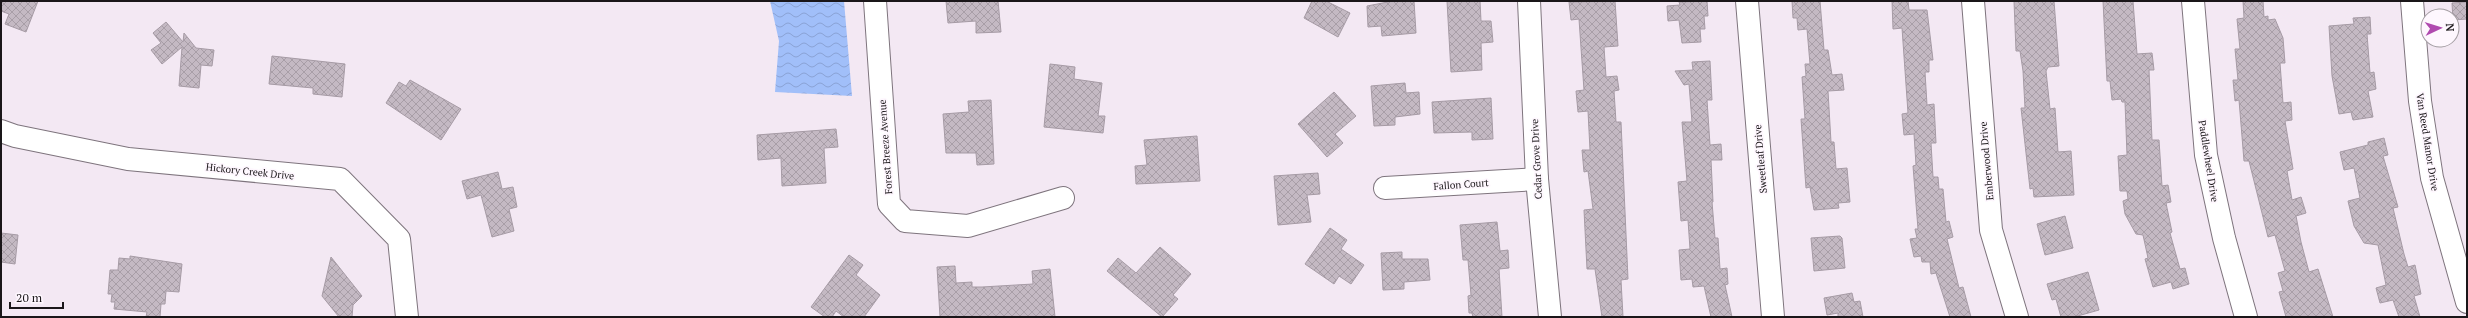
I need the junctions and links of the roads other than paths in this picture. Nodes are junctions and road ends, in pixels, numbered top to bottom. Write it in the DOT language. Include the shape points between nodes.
graph roads {
  1 [pos="875,1"];
  2 [pos="1529,1"];
  3 [pos="1747,1"];
  4 [pos="1973,1"];
  5 [pos="2192,1"];
  6 [pos="2412,1"];
  7 [pos="1,131"];
  8 [pos="1536,179"];
  9 [pos="1385,188"];
  10 [pos="1063,198"];
  11 [pos="2467,302"];
  12 [pos="407,317"];
  13 [pos="1550,317"];
  14 [pos="1773,317"];
  15 [pos="2017,317"];
  16 [pos="2246,317"];
  1 -- 10 [label="street, Forest Breeze Avenue" via="889,204 905,220 968,226"];
  2 -- 8 [label="street, Cedar Grove Drive"];
  3 -- 14 [label="street, Sweetleaf Drive"];
  4 -- 15 [label="street, Emberwood Drive" via="1991,230"];
  5 -- 16 [label="street, Paddlewheel Drive" via="2207,163"];
  6 -- 11 [label="street, Van Reed Manor Drive" via="2420,101 2432,178"];
  7 -- 12 [label="street, Hickory Creek Drive" via="128,159 340,180 400,239"];
  8 -- 9 [label="street, Fallon Court"];
  8 -- 13 [label="street, Cedar Grove Drive"];
}
